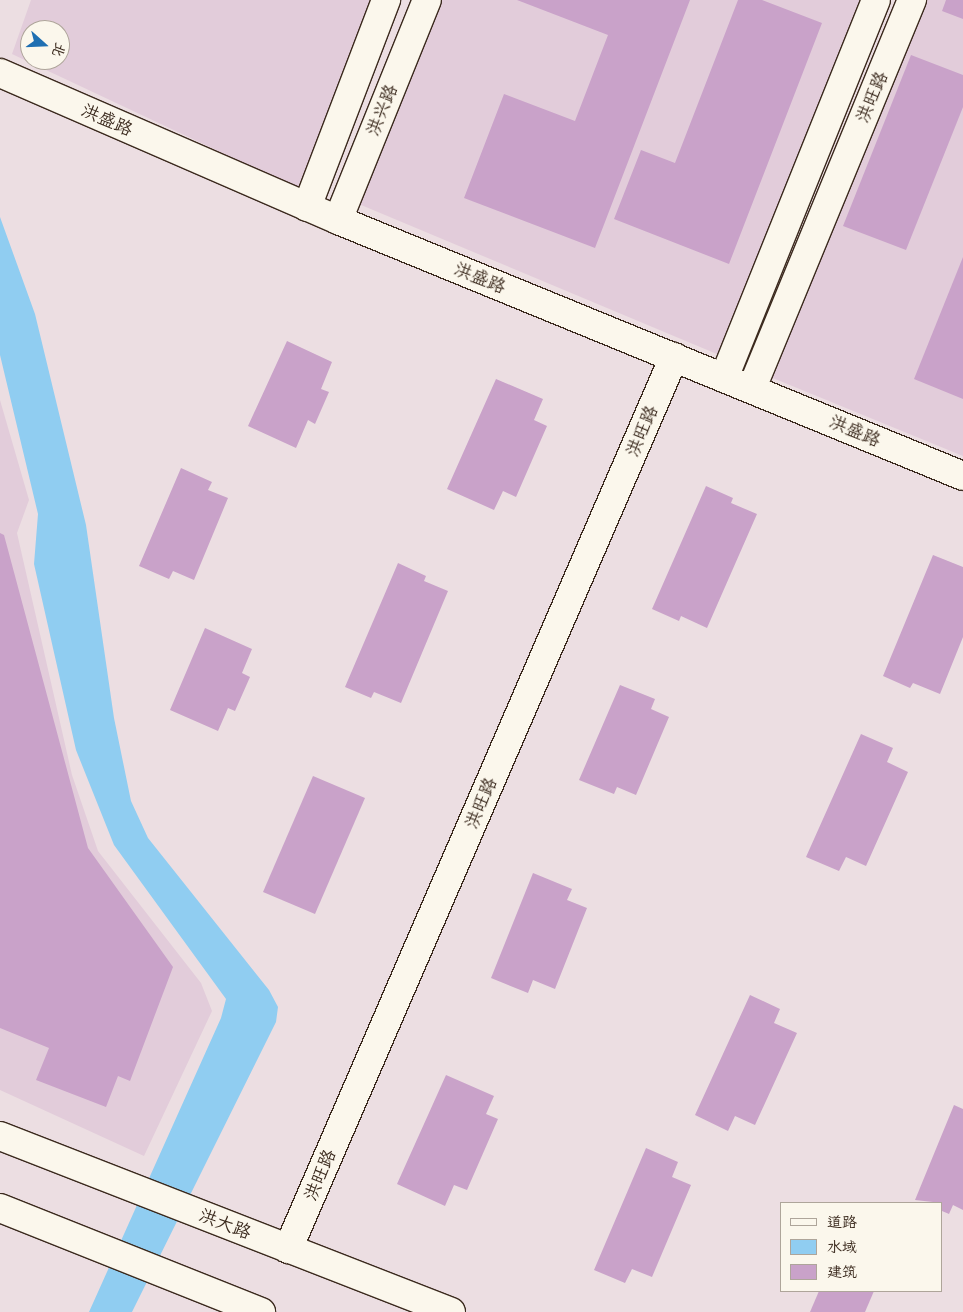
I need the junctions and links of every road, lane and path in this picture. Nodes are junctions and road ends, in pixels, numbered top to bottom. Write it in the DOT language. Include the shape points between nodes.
graph roads {
  1 [pos="386,0"];
  2 [pos="427,0"];
  3 [pos="876,0"];
  4 [pos="912,0"];
  5 [pos="0,73"];
  6 [pos="306,207"];
  7 [pos="338,220"];
  8 [pos="674,357"];
  9 [pos="724,378"];
  10 [pos="752,388"];
  11 [pos="963,476"];
  12 [pos="0,1136"];
  13 [pos="0,1208"];
  14 [pos="288,1248"];
  15 [pos="257,1311"];
  16 [pos="451,1312"];
  1 -- 6 [label="street, 洪兴路"];
  2 -- 7 [label="street, 洪兴路"];
  3 -- 9 [label="street, 洪旺路"];
  4 -- 10 [label="street, 洪旺路"];
  5 -- 6 [label="street, 洪盛路"];
  6 -- 7 [label="street, 洪盛路"];
  7 -- 8 [label="street, 洪盛路"];
  8 -- 9 [label="street, 洪盛路"];
  8 -- 14 [label="street, 洪旺路"];
  9 -- 10 [label="street, 洪盛路"];
  10 -- 11 [label="street, 洪盛路"];
  12 -- 14 [label="street, 洪大路"];
  13 -- 15 [label="street"];
  14 -- 16 [label="street, 洪大路"];
}
